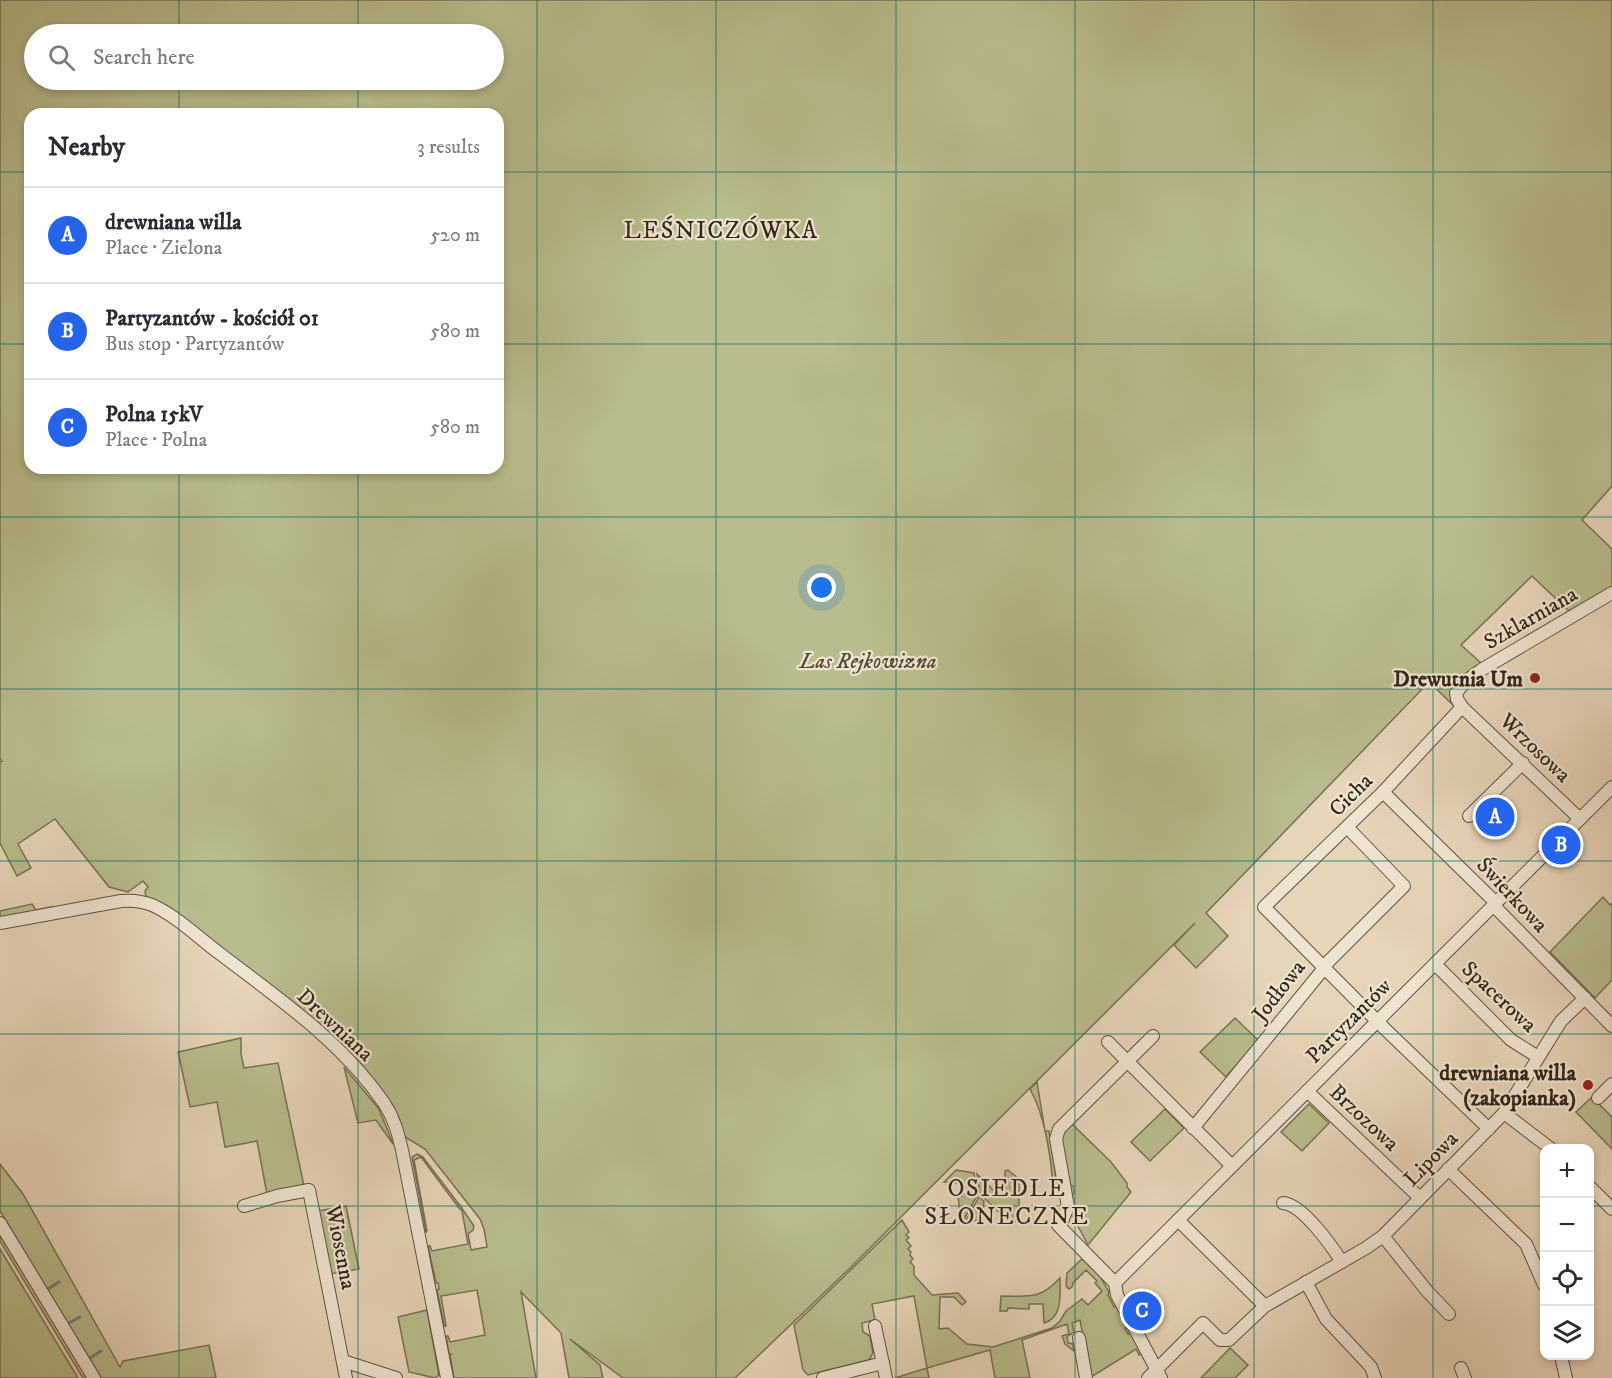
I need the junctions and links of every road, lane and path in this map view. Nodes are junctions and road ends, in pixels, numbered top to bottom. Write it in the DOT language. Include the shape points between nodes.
graph roads {
  1 [pos="1612,593"];
  2 [pos="1462,707"];
  3 [pos="1522,763"];
  4 [pos="1612,787"];
  5 [pos="1383,792"];
  6 [pos="1469,816"];
  7 [pos="1580,819"];
  8 [pos="1347,827"];
  9 [pos="1494,904"];
  10 [pos="0,922"];
  11 [pos="1435,964"];
  12 [pos="1323,967"];
  13 [pos="1585,998"];
  14 [pos="1377,1021"];
  15 [pos="1612,1026"];
  16 [pos="1153,1036"];
  17 [pos="1108,1042"];
  18 [pos="1538,1057"];
  19 [pos="1127,1061"];
  20 [pos="1612,1084"];
  21 [pos="1307,1091"];
  22 [pos="1598,1098"];
  23 [pos="1504,1113"];
  24 [pos="1193,1128"];
  25 [pos="1488,1129"];
  26 [pos="1544,1144"];
  27 [pos="1232,1166"];
  28 [pos="1448,1169"];
  29 [pos="1594,1191"];
  30 [pos="1420,1198"];
  31 [pos="1283,1203"];
  32 [pos="243,1206"];
  33 [pos="1612,1209"];
  34 [pos="1178,1221"];
  35 [pos="0,1223"];
  36 [pos="1383,1236"];
  37 [pos="1342,1262"];
  38 [pos="1540,1274"];
  39 [pos="1306,1282"];
  40 [pos="1115,1283"];
  41 [pos="1265,1306"];
  42 [pos="1449,1314"];
  43 [pos="875,1326"];
  44 [pos="1079,1338"];
  45 [pos="1562,1360"];
  46 [pos="343,1361"];
  47 [pos="883,1363"];
  48 [pos="1155,1375"];
  49 [pos="94,1378"];
  50 [pos="346,1378"];
  51 [pos="396,1378"];
  52 [pos="447,1378"];
  53 [pos="823,1378"];
  54 [pos="886,1378"];
  55 [pos="1086,1378"];
  56 [pos="1375,1378"];
  57 [pos="1566,1378"];
  1 -- 2 [label="street, Szklarniana" via="1466,681 1456,693"];
  2 -- 3 [label="street, Wrzosowa"];
  2 -- 5 [label="street, Cicha"];
  3 -- 6 [label="street"];
  3 -- 7 [label="street, Wrzosowa"];
  4 -- 7 [label="street, Partyzantów"];
  5 -- 8 [label="street, Cicha"];
  5 -- 9 [label="street, Świerkowa"];
  7 -- 9 [label="street, Partyzantów"];
  8 -- 12 [label="street, Jodłowa" via="1404,886"];
  8 -- 12 [label="street, Cicha" via="1264,907"];
  9 -- 11 [label="street, Partyzantów"];
  9 -- 13 [label="street, Świerkowa"];
  10 -- 52 [label="street, Drewniana" via="121,900 151,905 321,1032 375,1092 394,1122"];
  11 -- 14 [label="street, Partyzantów"];
  11 -- 18 [label="street, Spacerowa" via="1511,1041"];
  12 -- 14 [label="street"];
  12 -- 24 [label="street, Jodłowa"];
  13 -- 15 [label="street, Świerkowa"];
  13 -- 18 [label="street, Lipowa" via="1561,1021"];
  14 -- 21 [label="street, Partyzantów"];
  14 -- 25 [label="street"];
  16 -- 19 [label="street"];
  17 -- 19 [label="street"];
  18 -- 23 [label="street, Lipowa"];
  19 -- 24 [label="street"];
  19 -- 40 [label="street" via="1056,1135 1068,1207 1058,1225"];
  20 -- 22 [label="street"];
  21 -- 27 [label="street, Partyzantów"];
  21 -- 30 [label="street, Brzozowa"];
  23 -- 25 [label="street, Lipowa"];
  23 -- 26 [label="street"];
  24 -- 27 [label="street"];
  25 -- 28 [label="street, Lipowa"];
  27 -- 34 [label="street, Partyzantów"];
  28 -- 30 [label="street, Lipowa"];
  28 -- 38 [label="street" via="1523,1240"];
  29 -- 33 [label="street"];
  30 -- 36 [label="street, Lipowa"];
  31 -- 37 [label="street" via="1290,1204 1313,1225"];
  32 -- 46 [label="street, Wiosenna" via="309,1190"];
  34 -- 40 [label="street, Partyzantów"];
  34 -- 41 [label="street"];
  35 -- 49 [label="street"];
  36 -- 37 [label="street, Lipowa"];
  36 -- 42 [label="street"];
  37 -- 39 [label="street, Lipowa"];
  39 -- 41 [label="street, Lipowa"];
  39 -- 56 [label="street" via="1326,1319 1371,1366"];
  40 -- 48 [label="street"];
  41 -- 48 [label="street, Lipowa" via="1226,1341 1203,1323"];
  43 -- 47 [label="street"];
  44 -- 55 [label="street"];
  45 -- 57 [label="street"];
  46 -- 50 [label="street, Wiosenna"];
  46 -- 51 [label="street"];
  47 -- 53 [label="street"];
  47 -- 54 [label="street"];
}
